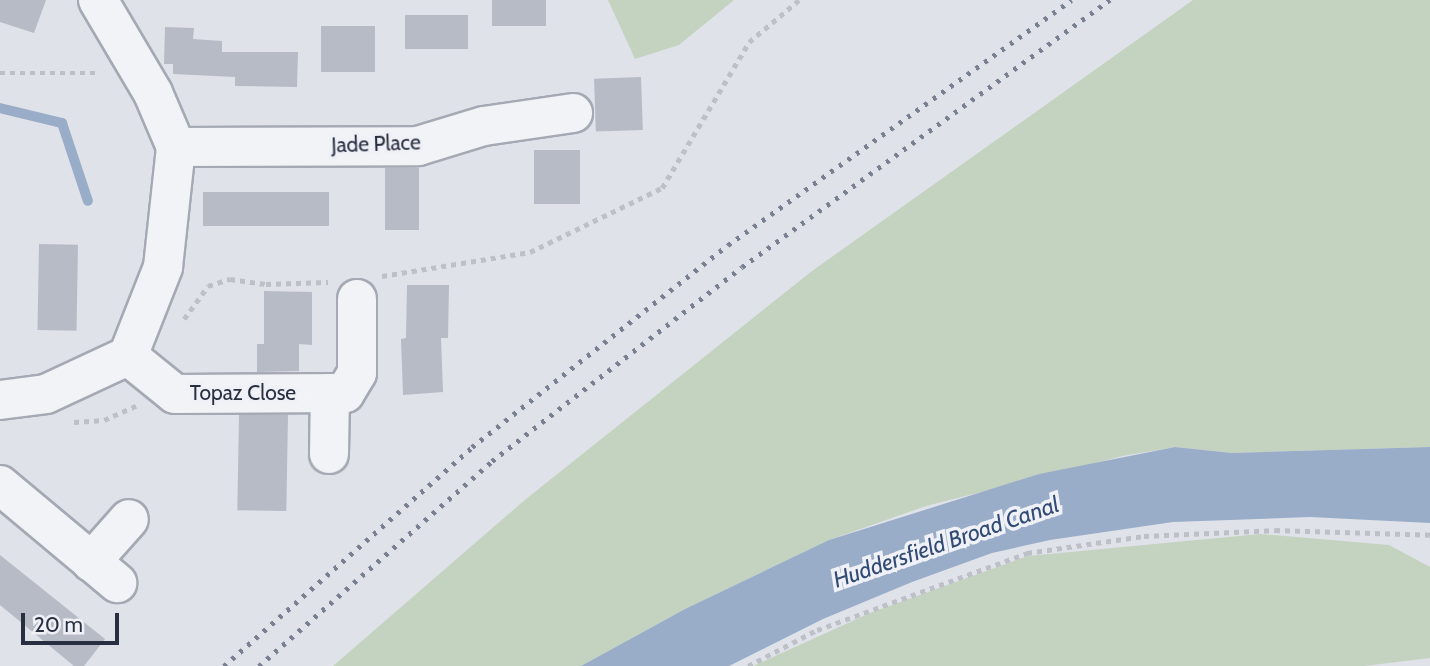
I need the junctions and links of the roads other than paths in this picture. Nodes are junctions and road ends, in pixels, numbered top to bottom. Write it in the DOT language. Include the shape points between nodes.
graph roads {
  1 [pos="106,2"];
  2 [pos="573,113"];
  3 [pos="176,147"];
  4 [pos="355,286"];
  5 [pos="128,356"];
  6 [pos="330,393"];
  7 [pos="0,400"];
  8 [pos="329,454"];
  9 [pos="0,485"];
  10 [pos="130,519"];
  1 -- 3 [label="street"];
  2 -- 3 [label="street, Jade Place" via="484,126 418,146"];
  3 -- 5 [label="street" via="163,267"];
  4 -- 6 [label="street" via="357,373 345,393"];
  5 -- 6 [label="street, Topaz Close" via="175,394"];
  5 -- 7 [label="street" via="46,394"];
  6 -- 8 [label="street"];
  9 -- 10 [label="street" via="104,572"];
}
